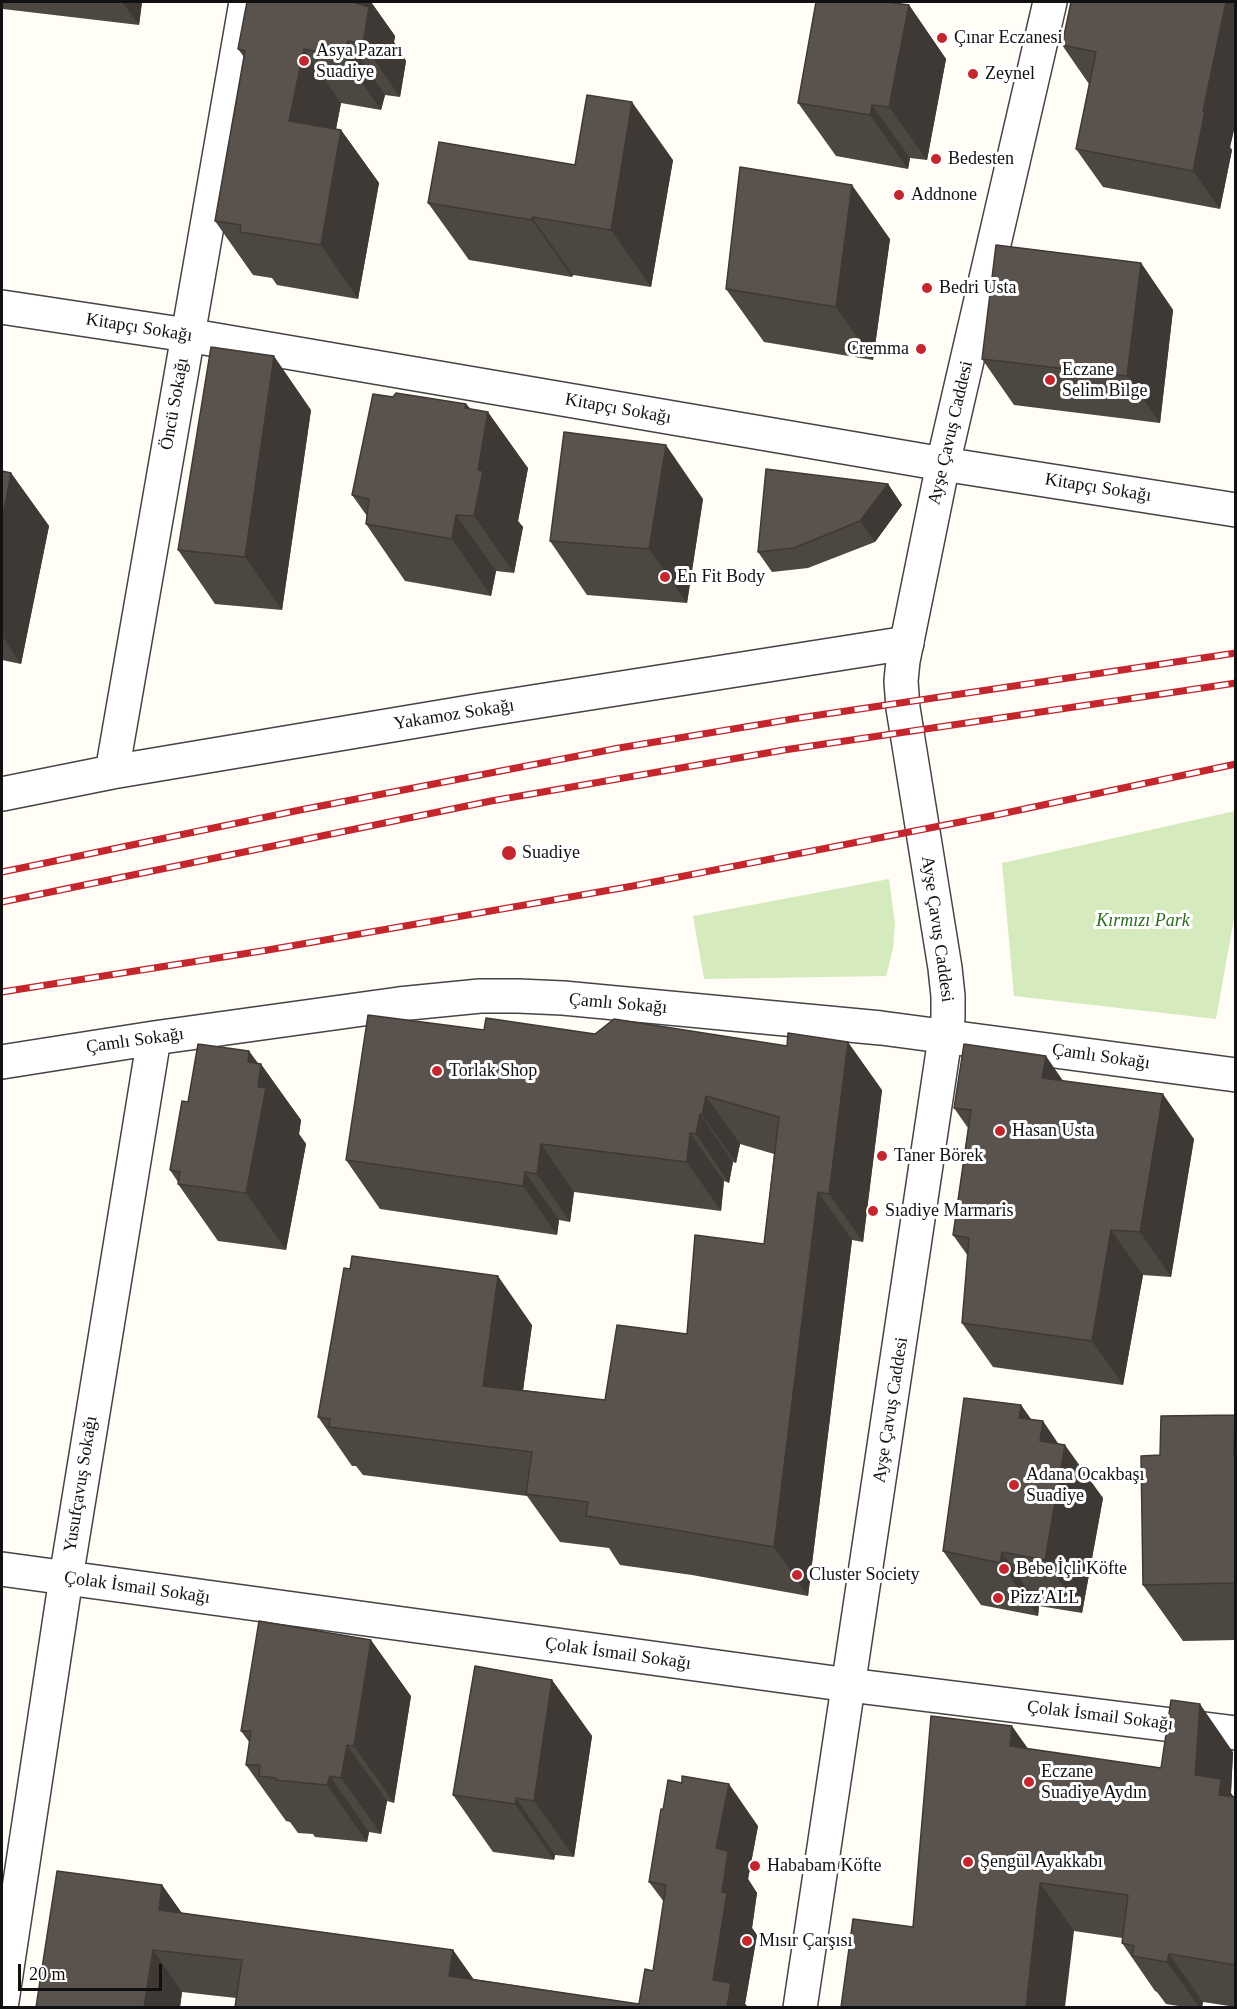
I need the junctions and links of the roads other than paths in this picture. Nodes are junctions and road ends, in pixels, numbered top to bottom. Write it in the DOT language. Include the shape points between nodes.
graph roads {
  1 [pos="246,2"];
  2 [pos="1050,2"];
  3 [pos="2,307"];
  4 [pos="187,335"];
  5 [pos="943,464"];
  6 [pos="1236,510"];
  7 [pos="907,643"];
  8 [pos="112,772"];
  9 [pos="2,794"];
  10 [pos="947,1036"];
  11 [pos="154,1038"];
  12 [pos="2,1062"];
  13 [pos="1236,1075"];
  14 [pos="2,1569"];
  15 [pos="66,1578"];
  16 [pos="849,1685"];
  17 [pos="1236,1733"];
  18 [pos="2,2001"];
  19 [pos="800,2007"];
  1 -- 4 [label="street, Öncü Sokağı"];
  2 -- 5 [label="street, Ayşe Çavuş Caddesi"];
  3 -- 4 [label="street, Kitapçı Sokağı"];
  4 -- 5 [label="street, Kitapçı Sokağı"];
  4 -- 8 [label="street, Öncü Sokağı"];
  5 -- 6 [label="street, Kitapçı Sokağı"];
  5 -- 7 [label="street, Ayşe Çavuş Caddesi"];
  7 -- 8 [label="street, Yakamoz Sokağı"];
  7 -- 10 [label="street, Ayşe Çavuş Caddesi" via="901,681 903,708 947,984"];
  8 -- 9 [label="street, Yakamoz Sokağı"];
  10 -- 11 [label="street, Çamlı Sokağı" via="563,998 480,996"];
  10 -- 13 [label="street, Çamlı Sokağı"];
  10 -- 16 [label="street, Ayşe Çavuş Caddesi"];
  11 -- 12 [label="street, Çamlı Sokağı"];
  11 -- 15 [label="street, Yusufçavuş Sokağı"];
  14 -- 15 [label="street, Çolak İsmail Sokağı"];
  15 -- 16 [label="street, Çolak İsmail Sokağı"];
  15 -- 18 [label="street, Yusufçavuş Sokağı"];
  16 -- 17 [label="street, Çolak İsmail Sokağı"];
  16 -- 19 [label="street, Ayşe Çavuş Caddesi"];
}
